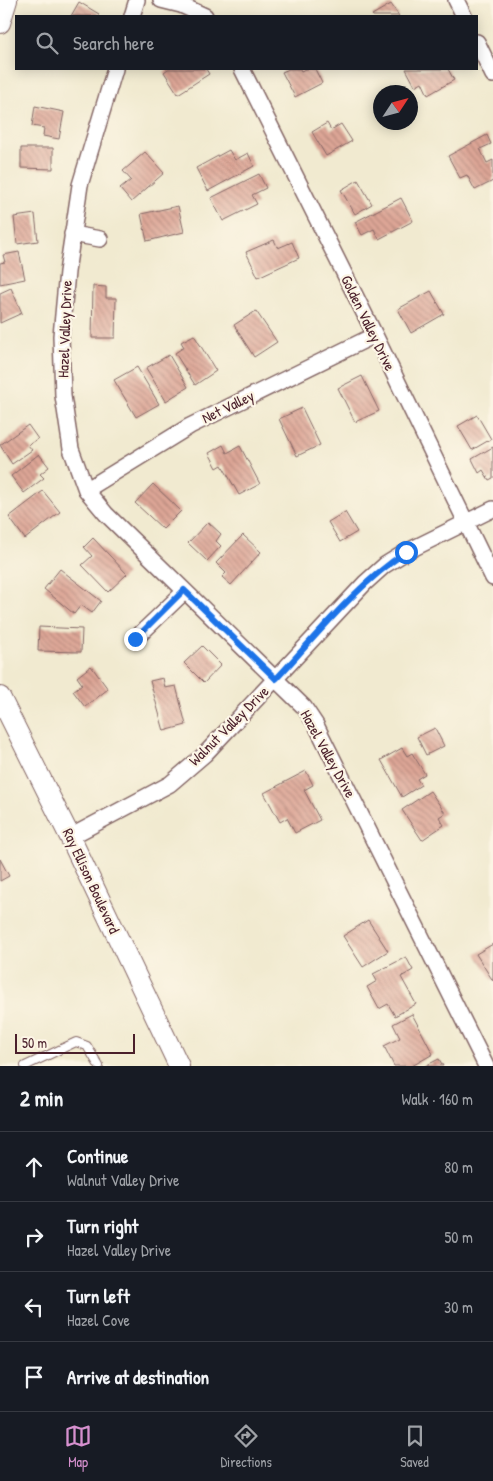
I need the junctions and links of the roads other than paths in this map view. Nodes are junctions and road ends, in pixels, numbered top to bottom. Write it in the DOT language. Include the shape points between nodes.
graph roads {
  1 [pos="7,0"];
  2 [pos="137,0"];
  3 [pos="161,0"];
  4 [pos="456,0"];
  5 [pos="132,15"];
  6 [pos="203,15"];
  7 [pos="464,15"];
  8 [pos="0,23"];
  9 [pos="478,44"];
  10 [pos="116,70"];
  11 [pos="242,70"];
  12 [pos="493,74"];
  13 [pos="72,234"];
  14 [pos="100,239"];
  15 [pos="375,335"];
  16 [pos="86,490"];
  17 [pos="493,509"];
  18 [pos="465,523"];
  19 [pos="493,578"];
  20 [pos="184,590"];
  21 [pos="135,639"];
  22 [pos="276,679"];
  23 [pos="0,697"];
  24 [pos="70,836"];
  25 [pos="25,1066"];
  26 [pos="99,1066"];
  27 [pos="179,1066"];
  28 [pos="486,1066"];
  1 -- 8 [label="main road"];
  2 -- 5 [label="street"];
  3 -- 6 [label="street"];
  4 -- 7 [label="street"];
  9 -- 12 [label="street"];
  10 -- 13 [label="street, Hazel Valley Drive" via="80,185"];
  11 -- 15 [label="street, Golden Valley Drive"];
  13 -- 14 [label="street"];
  13 -- 16 [label="street, Hazel Valley Drive" via="61,336 63,396 71,449"];
  15 -- 16 [label="street, Net Valley" via="190,426"];
  15 -- 18 [label="street, Golden Valley Drive"];
  16 -- 20 [label="street, Hazel Valley Drive" via="106,514"];
  17 -- 18 [label="street, Walnut Valley Drive"];
  18 -- 19 [label="street, Golden Valley Drive"];
  18 -- 22 [label="street, Walnut Valley Drive" via="385,566 365,583"];
  20 -- 21 [label="street"];
  20 -- 22 [label="street, Hazel Valley Drive"];
  22 -- 24 [label="street, Walnut Valley Drive" via="205,754 170,784"];
  22 -- 28 [label="street, Hazel Valley Drive" via="316,725"];
  23 -- 24 [label="main road, Ray Ellison Boulevard"];
  24 -- 27 [label="main road, Ray Ellison Boulevard"];
  25 -- 26 [label="lane" via="76,1042 87,1046"];
}
